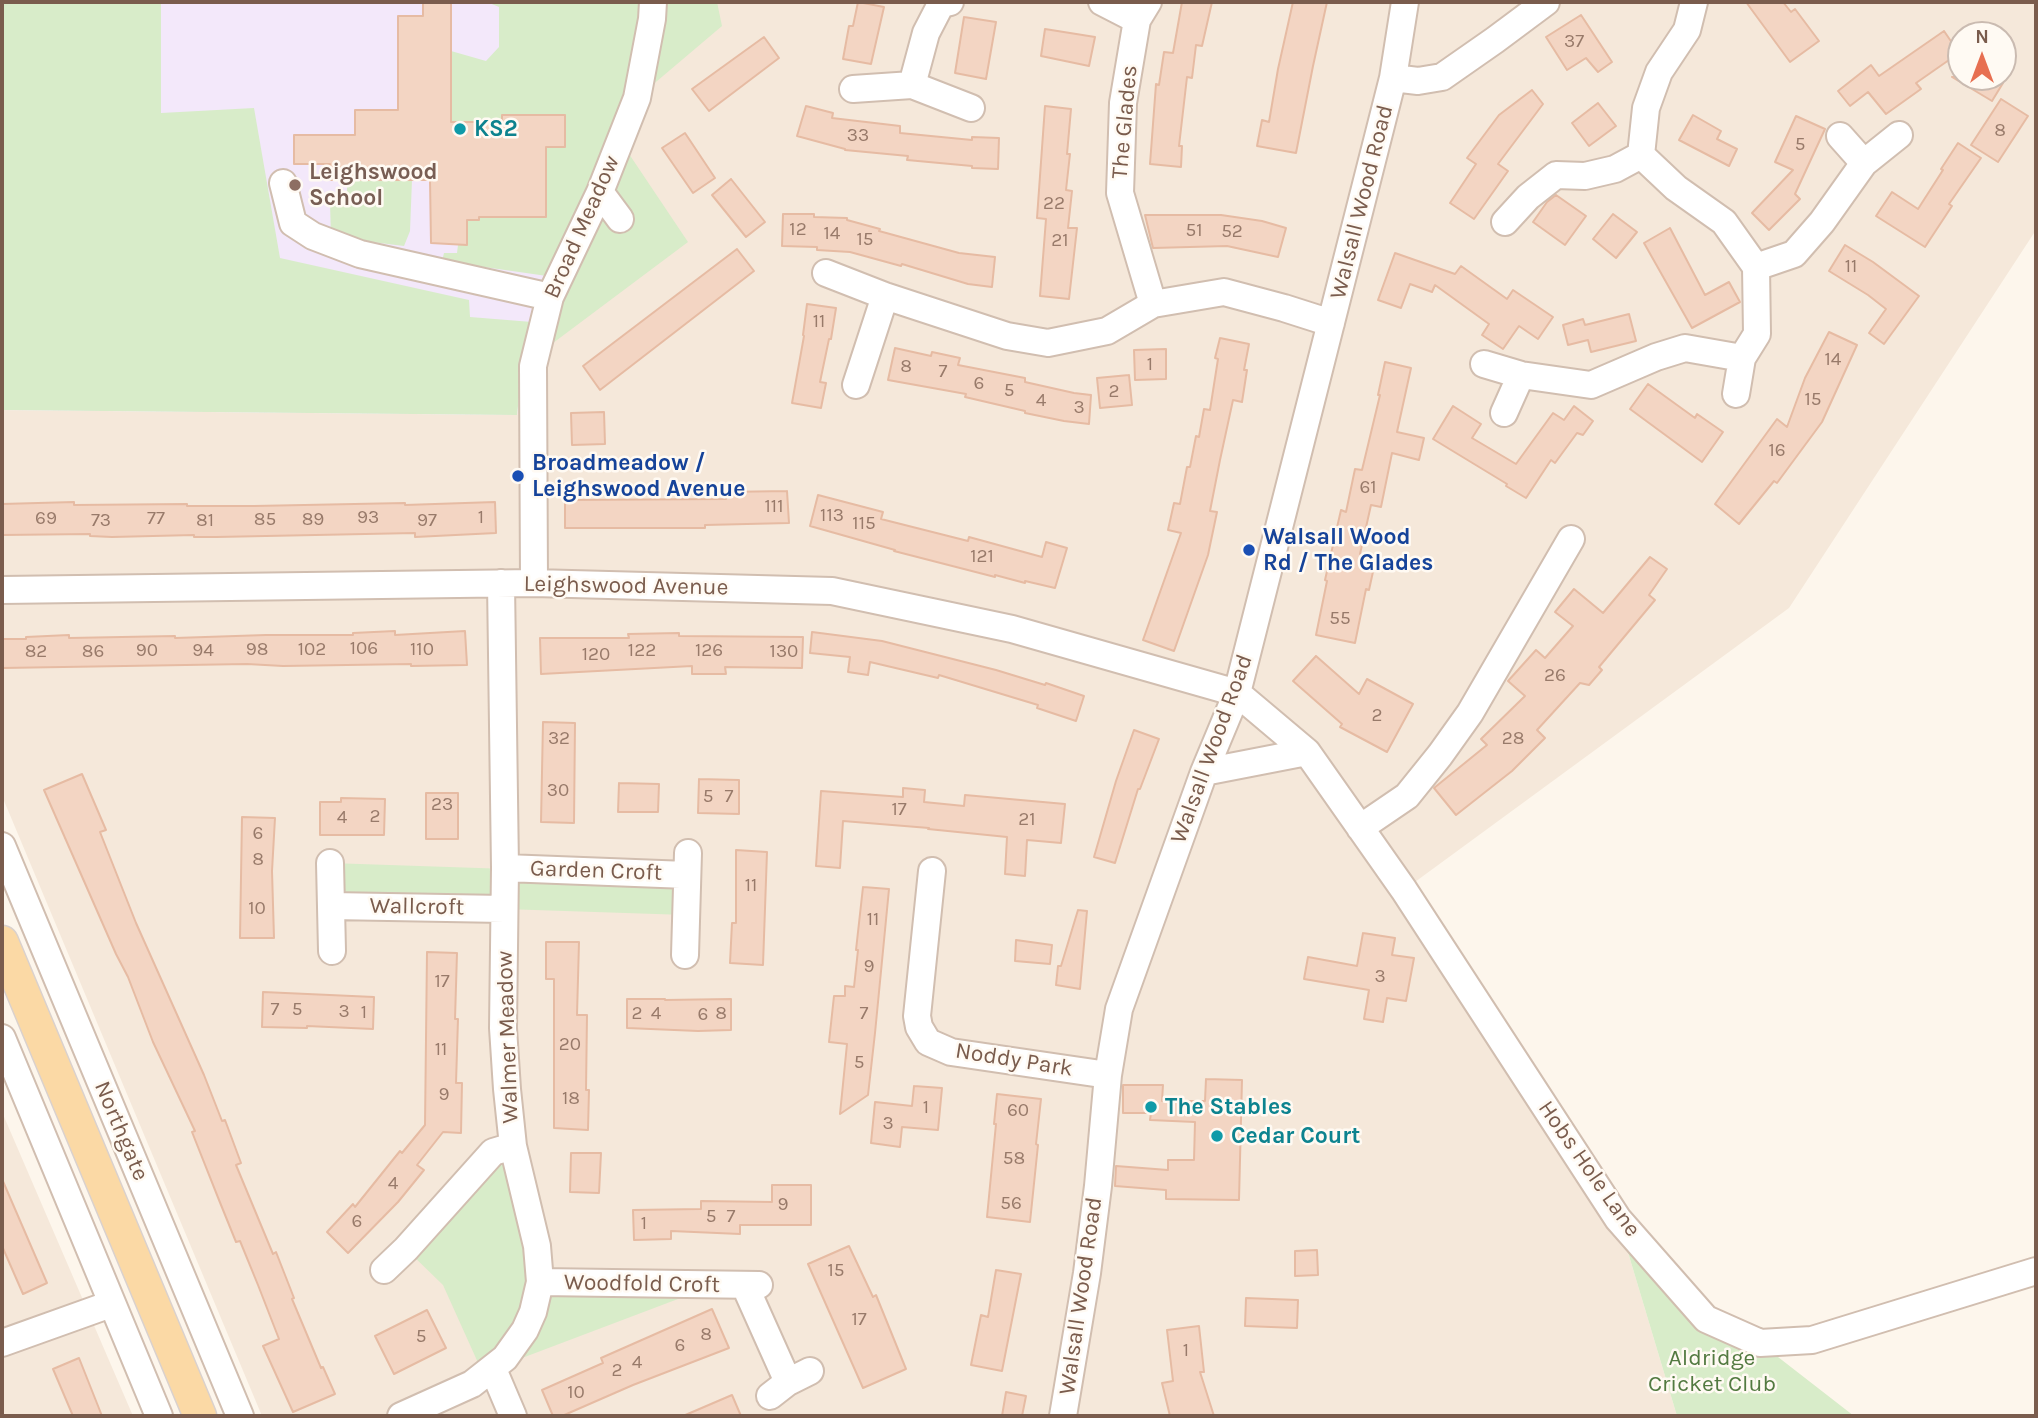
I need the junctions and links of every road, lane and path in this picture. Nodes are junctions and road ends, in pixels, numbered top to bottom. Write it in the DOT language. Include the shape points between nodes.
graph roads {
  1 [pos="653,2"];
  2 [pos="1102,2"];
  3 [pos="1405,2"];
  4 [pos="1546,2"];
  5 [pos="1694,2"];
  6 [pos="944,3"];
  7 [pos="1142,11"];
  8 [pos="1393,78"];
  9 [pos="912,85"];
  10 [pos="853,89"];
  11 [pos="971,108"];
  12 [pos="1899,135"];
  13 [pos="1840,136"];
  14 [pos="1641,155"];
  15 [pos="1864,163"];
  16 [pos="283,183"];
  17 [pos="600,192"];
  18 [pos="620,219"];
  19 [pos="1506,222"];
  20 [pos="1756,267"];
  21 [pos="826,273"];
  22 [pos="885,296"];
  23 [pos="550,297"];
  24 [pos="1153,304"];
  25 [pos="1331,323"];
  26 [pos="1742,358"];
  27 [pos="1484,364"];
  28 [pos="1521,375"];
  29 [pos="856,385"];
  30 [pos="1736,394"];
  31 [pos="1503,414"];
  32 [pos="1571,538"];
  33 [pos="501,583"];
  34 [pos="534,583"];
  35 [pos="2,590"];
  36 [pos="1237,693"];
  37 [pos="1307,752"];
  38 [pos="1204,772"];
  39 [pos="1360,828"];
  40 [pos="2,846"];
  41 [pos="330,863"];
  42 [pos="505,867"];
  43 [pos="932,871"];
  44 [pos="331,906"];
  45 [pos="504,909"];
  46 [pos="2,942"];
  47 [pos="332,951"];
  48 [pos="685,955"];
  49 [pos="2,1038"];
  50 [pos="1108,1075"];
  51 [pos="513,1146"];
  52 [pos="384,1270"];
  53 [pos="2036,1271"];
  54 [pos="540,1282"];
  55 [pos="111,1304"];
  56 [pos="2,1343"];
  57 [pos="493,1369"];
  58 [pos="789,1383"];
  59 [pos="159,1416"];
  60 [pos="200,1416"];
  61 [pos="240,1416"];
  62 [pos="401,1416"];
  63 [pos="513,1416"];
  64 [pos="1063,1416"];
  1 -- 17 [label="street, Broad Meadow" via="637,98"];
  2 -- 7 [label="street, The Glades"];
  3 -- 8 [label="street, Walsall Wood Road"];
  4 -- 8 [label="street" via="1442,77 1418,81"];
  5 -- 14 [label="street" via="1687,30 1659,72 1646,108"];
  6 -- 9 [label="street" via="926,33"];
  7 -- 24 [label="street, The Glades" via="1123,103 1120,193"];
  8 -- 25 [label="street, Walsall Wood Road"];
  9 -- 10 [label="street"];
  9 -- 11 [label="street"];
  12 -- 15 [label="street"];
  13 -- 15 [label="street"];
  14 -- 19 [label="street" via="1615,169 1585,176 1556,174"];
  14 -- 20 [label="street" via="1676,188 1724,222"];
  15 -- 20 [label="street" via="1794,254"];
  16 -- 23 [label="street" via="293,223 313,236 360,254"];
  17 -- 18 [label="street"];
  17 -- 23 [label="street, Broad Meadow"];
  20 -- 26 [label="street" via="1757,334"];
  21 -- 22 [label="street"];
  22 -- 24 [label="street" via="1007,336 1048,343 1107,331"];
  22 -- 29 [label="street"];
  23 -- 34 [label="street, Broad Meadow" via="533,366"];
  24 -- 25 [label="street" via="1224,292"];
  25 -- 36 [label="street, Walsall Wood Road"];
  26 -- 28 [label="street" via="1685,348 1591,385"];
  26 -- 30 [label="street"];
  27 -- 28 [label="street"];
  28 -- 31 [label="street"];
  32 -- 39 [label="street" via="1440,754 1406,796"];
  33 -- 34 [label="street, Leighswood Avenue"];
  33 -- 35 [label="street, Leighswood Avenue"];
  33 -- 42 [label="street, Walmer Meadow"];
  34 -- 36 [label="street, Leighswood Avenue" via="832,591 1012,629"];
  36 -- 37 [label="street, Hobs Hole Lane"];
  36 -- 38 [label="street, Walsall Wood Road"];
  37 -- 38 [label="street"];
  37 -- 39 [label="street, Hobs Hole Lane"];
  38 -- 50 [label="street, Walsall Wood Road" via="1119,1010"];
  39 -- 53 [label="street, Hobs Hole Lane" via="1618,1219 1706,1319 1760,1342 1812,1340"];
  40 -- 61 [label="street, Northgate"];
  41 -- 44 [label="street"];
  42 -- 45 [label="street, Walmer Meadow"];
  42 -- 48 [label="street, Garden Croft" via="687,864"];
  43 -- 50 [label="street, Noddy Park" via="917,1016 928,1042 951,1052"];
  44 -- 45 [label="street, Wallcroft"];
  44 -- 47 [label="street"];
  45 -- 51 [label="street, Walmer Meadow" via="503,1028"];
  46 -- 60 [label="main road, Northgate"];
  49 -- 55 [label="street"];
  50 -- 64 [label="street, Walsall Wood Road" via="1087,1273"];
  51 -- 52 [label="street" via="493,1152 413,1257"];
  51 -- 54 [label="street, Walmer Meadow" via="537,1246"];
  54 -- 57 [label="street, Walmer Meadow" via="525,1330"];
  54 -- 58 [label="street, Woodfold Croft" via="752,1285"];
  55 -- 56 [label="street"];
  55 -- 59 [label="street"];
  57 -- 62 [label="street, Walmer Meadow" via="472,1384"];
  57 -- 63 [label="street"];
}
